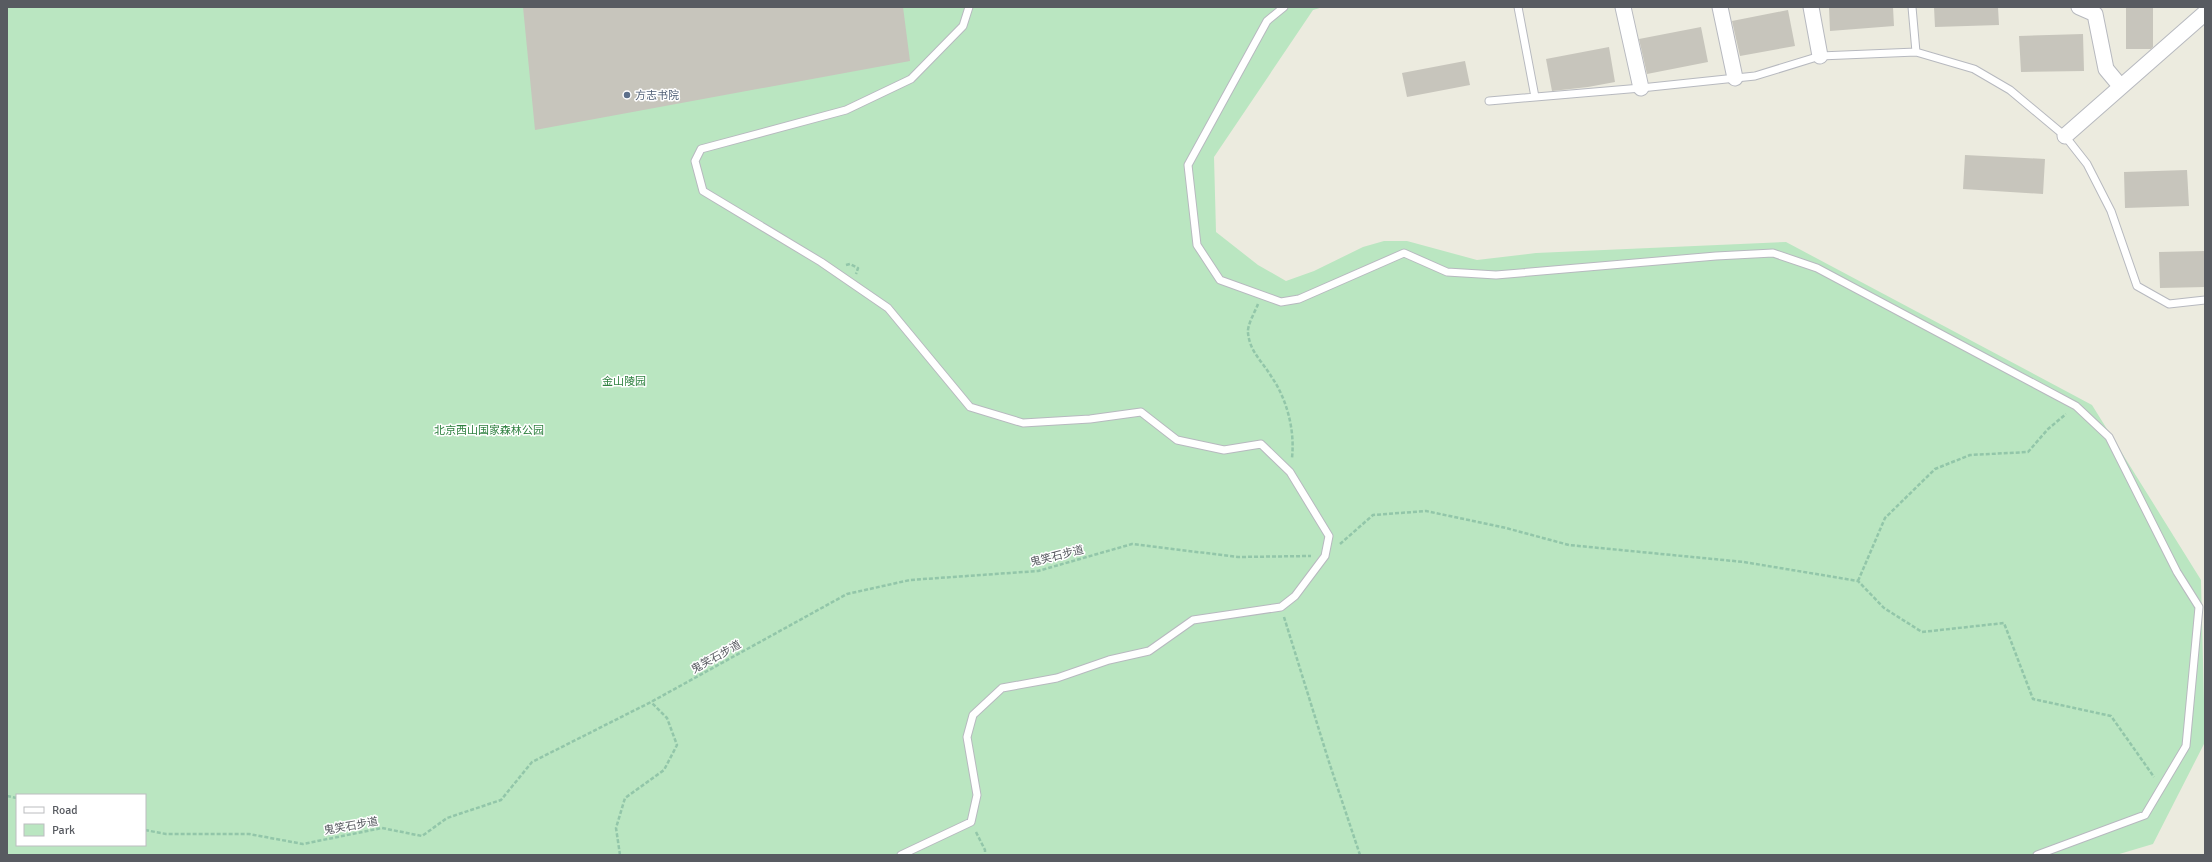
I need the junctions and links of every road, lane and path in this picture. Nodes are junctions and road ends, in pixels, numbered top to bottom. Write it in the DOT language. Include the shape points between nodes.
graph roads {
  1 [pos="969,7"];
  2 [pos="1284,7"];
  3 [pos="1518,7"];
  4 [pos="1623,7"];
  5 [pos="1720,7"];
  6 [pos="1811,7"];
  7 [pos="1912,7"];
  8 [pos="2079,7"];
  9 [pos="2205,13"];
  10 [pos="1916,52"];
  11 [pos="1820,56"];
  12 [pos="1735,78"];
  13 [pos="2121,87"];
  14 [pos="1641,88"];
  15 [pos="1535,97"];
  16 [pos="1489,101"];
  17 [pos="2065,136"];
  18 [pos="1261,295"];
  19 [pos="2205,300"];
  20 [pos="2076,406"];
  21 [pos="1290,472"];
  22 [pos="1325,556"];
  23 [pos="1858,581"];
  24 [pos="1281,607"];
  25 [pos="651,702"];
  26 [pos="2162,787"];
  27 [pos="971,822"];
  28 [pos="146,830"];
  29 [pos="620,855"];
  30 [pos="901,855"];
  31 [pos="985,855"];
  32 [pos="1360,855"];
  33 [pos="2037,855"];
  1 -- 21 [label="lane" via="963,26 910,79 846,110 701,148 695,161 703,191 821,262 888,308 970,407 1023,423 1090,419 1141,412 1177,440 1224,450 1262,444"];
  2 -- 18 [label="lane" via="1267,21 1188,165 1196,245 1220,280"];
  3 -- 15 [label="lane"];
  4 -- 14 [label="street"];
  5 -- 12 [label="street"];
  6 -- 11 [label="street"];
  7 -- 10 [label="lane"];
  8 -- 13 [label="street" via="2095,14 2106,69"];
  9 -- 13 [label="street"];
  10 -- 11 [label="lane"];
  10 -- 17 [label="lane" via="1980,73 2010,90"];
  11 -- 12 [label="lane" via="1755,76"];
  12 -- 14 [label="lane"];
  13 -- 17 [label="street"];
  14 -- 15 [label="lane"];
  15 -- 16 [label="lane"];
  17 -- 19 [label="lane" via="2087,164 2111,211 2137,286 2169,304"];
  18 -- 20 [label="lane" via="1281,302 1299,299 1404,253 1447,272 1496,275 1708,256 1773,253 1817,268"];
  18 -- 21 [label="path" via="1248,332 1256,358 1271,376 1287,409 1294,440"];
  20 -- 23 [label="path" via="2048,429 2028,452 1970,455 1936,469 1885,518"];
  20 -- 26 [label="lane" via="2109,437 2177,572 2199,607 2186,746"];
  21 -- 22 [label="lane" via="1329,536"];
  22 -- 23 [label="path" via="1373,515 1426,511 1569,545 1744,562"];
  22 -- 24 [label="lane" via="1295,596"];
  22 -- 25 [label="path, 鬼笑石步道" via="1238,557 1132,544 1038,571 910,580 868,588 847,594"];
  23 -- 26 [label="path" via="1884,608 1922,632 2004,623 2033,699 2111,716"];
  24 -- 27 [label="lane" via="1193,620 1149,651 1109,660 1058,678 1002,688 973,715 967,737 977,795"];
  24 -- 32 [label="path"];
  25 -- 28 [label="path, 鬼笑石步道" via="532,762 501,800 447,818 422,836 382,828 303,844 249,834 166,834"];
  25 -- 29 [label="path" via="667,718 676,745 664,770 625,798 616,828"];
  26 -- 33 [label="lane" via="2145,815"];
  27 -- 30 [label="lane"];
  27 -- 31 [label="path" via="986,850"];
}
